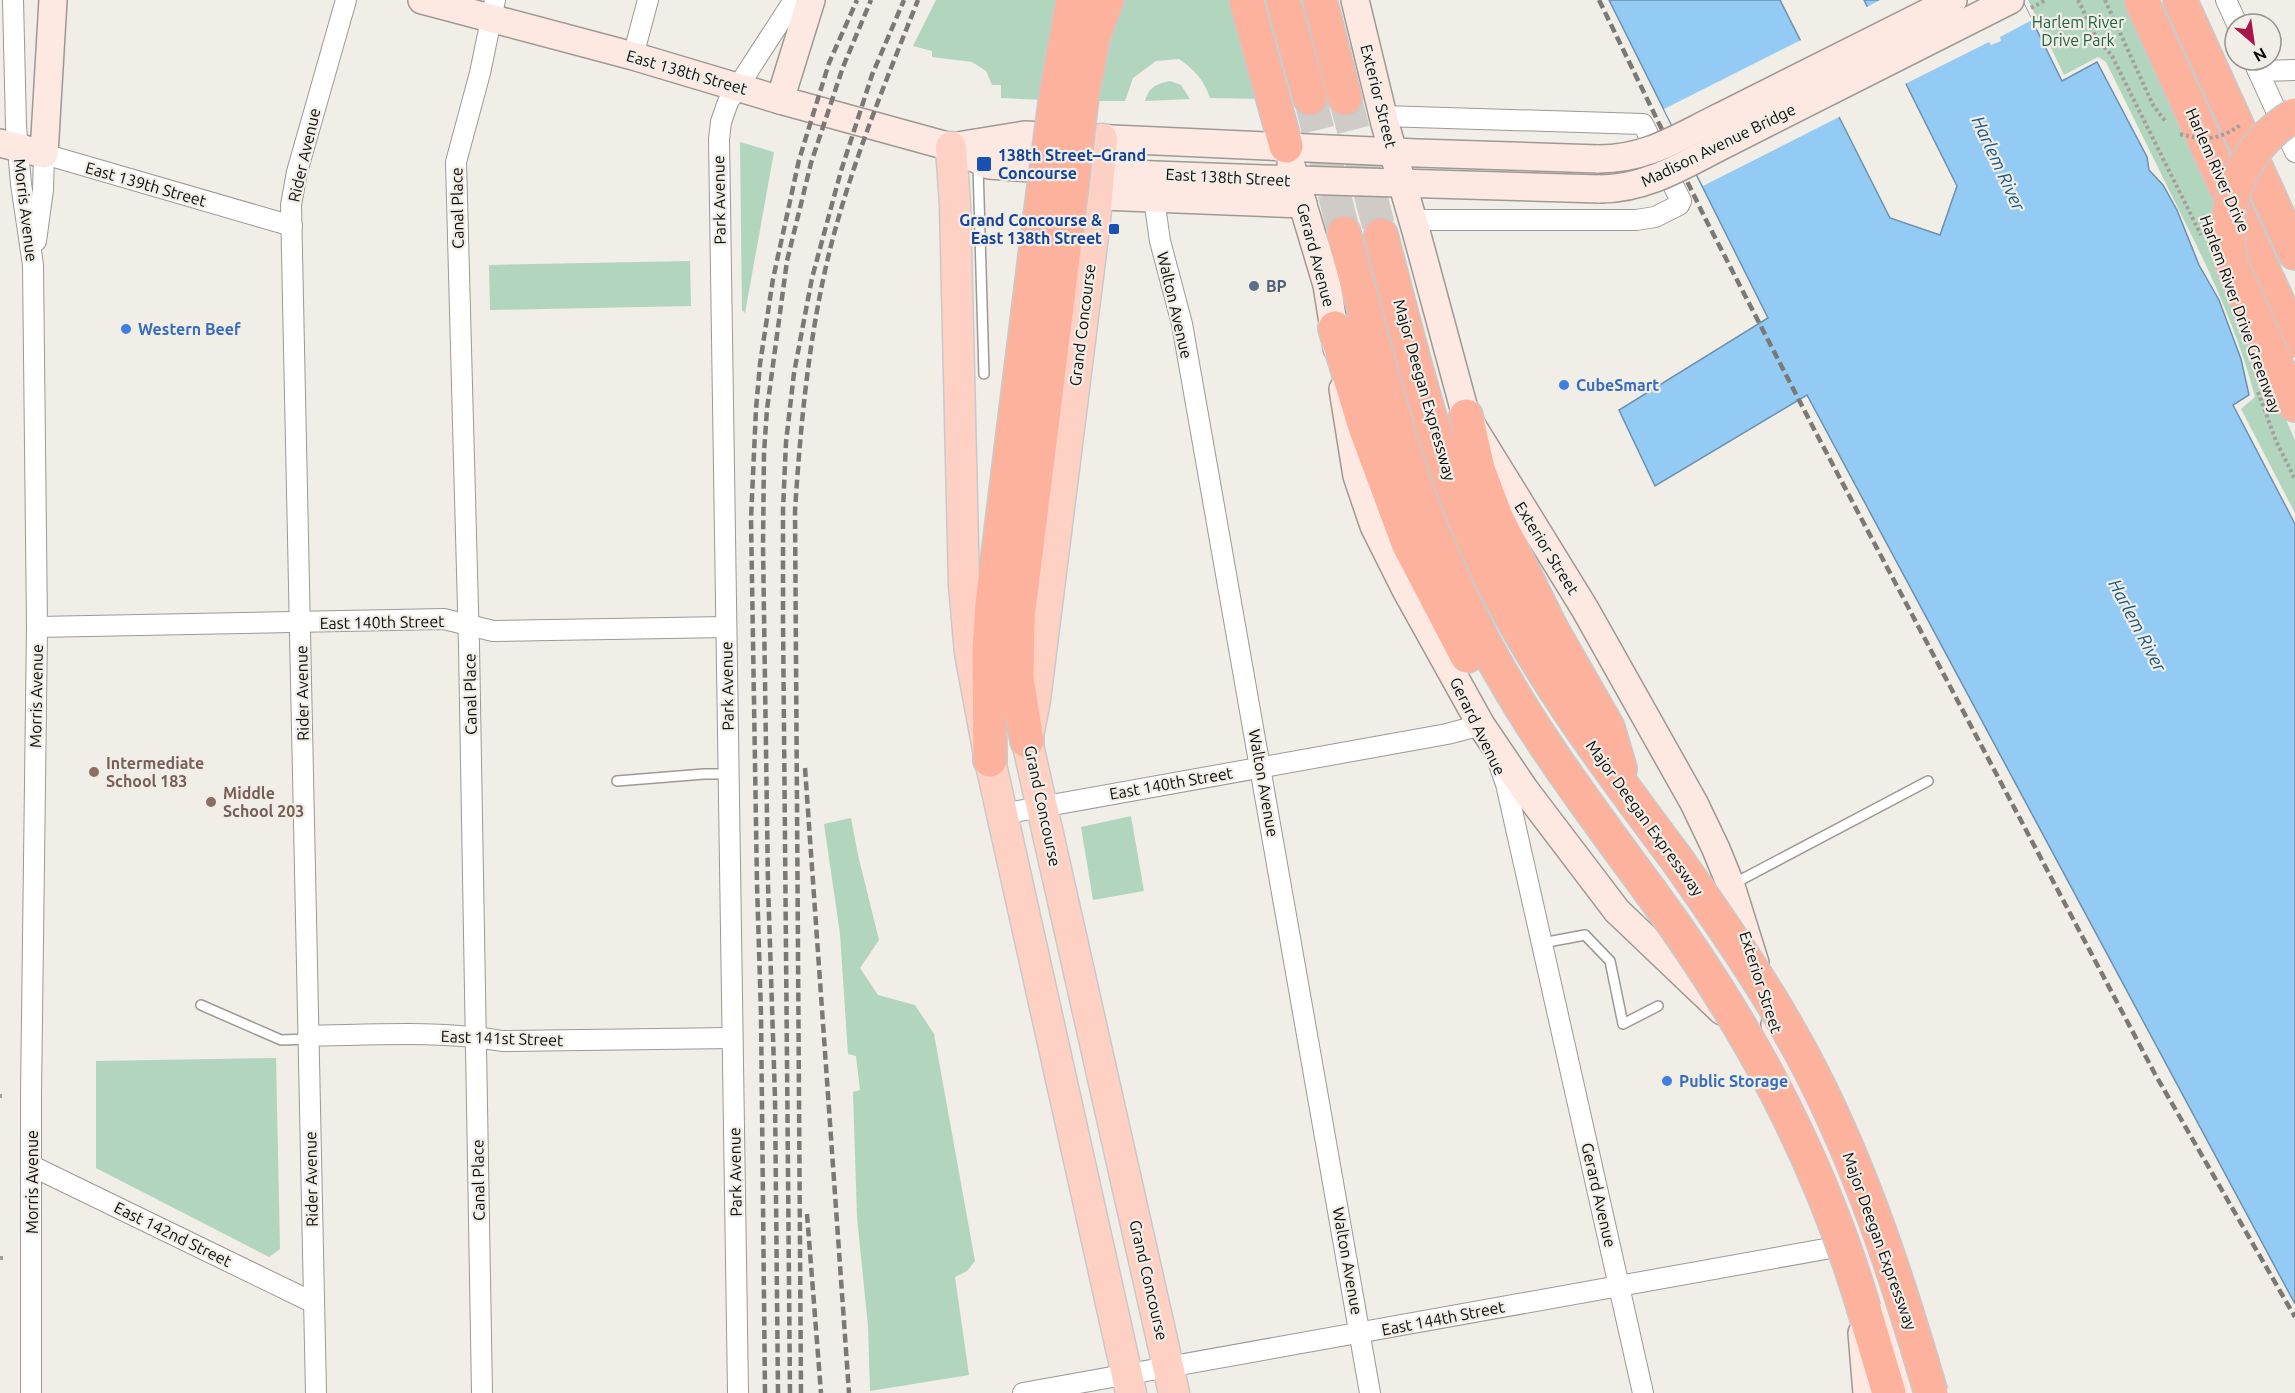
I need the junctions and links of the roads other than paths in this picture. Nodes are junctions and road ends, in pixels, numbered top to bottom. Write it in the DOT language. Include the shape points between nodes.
graph roads {
  1 [pos="14,0"];
  2 [pos="53,0"];
  3 [pos="346,0"];
  4 [pos="422,0"];
  5 [pos="648,0"];
  6 [pos="794,0"];
  7 [pos="812,0"];
  8 [pos="1073,0"];
  9 [pos="1107,0"];
  10 [pos="1246,0"];
  11 [pos="1283,0"];
  12 [pos="1320,0"];
  13 [pos="1355,0"];
  14 [pos="1953,0"];
  15 [pos="2010,0"];
  16 [pos="2141,0"];
  17 [pos="2180,0"];
  18 [pos="493,10"];
  19 [pos="633,56"];
  20 [pos="2258,72"];
  21 [pos="737,86"];
  22 [pos="2224,95"];
  23 [pos="1069,96"];
  24 [pos="1310,98"];
  25 [pos="1345,98"];
  26 [pos="780,100"];
  27 [pos="2295,115"];
  28 [pos="1383,116"];
  29 [pos="1102,139"];
  30 [pos="9,145"];
  31 [pos="1286,146"];
  32 [pos="951,147"];
  33 [pos="1393,152"];
  34 [pos="2295,152"];
  35 [pos="44,154"];
  36 [pos="984,162"];
  37 [pos="1401,182"];
  38 [pos="1099,184"];
  39 [pos="1155,186"];
  40 [pos="1299,192"];
  41 [pos="2295,201"];
  42 [pos="1413,220"];
  43 [pos="291,226"];
  44 [pos="1052,233"];
  45 [pos="1344,233"];
  46 [pos="1381,235"];
  47 [pos="2295,253"];
  48 [pos="33,265"];
  49 [pos="1335,327"];
  50 [pos="2274,361"];
  51 [pos="984,374"];
  52 [pos="2295,405"];
  53 [pos="1466,416"];
  54 [pos="301,623"];
  55 [pos="467,625"];
  56 [pos="37,627"];
  57 [pos="726,627"];
  58 [pos="1481,725"];
  59 [pos="1027,741"];
  60 [pos="1544,745"];
  61 [pos="990,760"];
  62 [pos="1261,766"];
  63 [pos="728,774"];
  64 [pos="1928,781"];
  65 [pos="617,782"];
  66 [pos="1628,793"];
  67 [pos="1042,806"];
  68 [pos="1002,814"];
  69 [pos="1731,885"];
  70 [pos="1542,942"];
  71 [pos="1768,1003"];
  72 [pos="201,1005"];
  73 [pos="1658,1006"];
  74 [pos="1736,1024"];
  75 [pos="475,1036"];
  76 [pos="308,1037"];
  77 [pos="732,1038"];
  78 [pos="1792,1076"];
  79 [pos="32,1166"];
  80 [pos="1859,1243"];
  81 [pos="1619,1286"];
  82 [pos="314,1303"];
  83 [pos="1864,1309"];
  84 [pos="1360,1334"];
  85 [pos="1172,1380"];
  86 [pos="1129,1384"];
  87 [pos="32,1393"];
  88 [pos="316,1393"];
  89 [pos="482,1393"];
  90 [pos="738,1393"];
  91 [pos="1023,1393"];
  92 [pos="1370,1393"];
  93 [pos="1643,1393"];
  94 [pos="1869,1393"];
  95 [pos="1890,1393"];
  96 [pos="1910,1393"];
  97 [pos="1931,1393"];
  1 -- 30 [label="street, Morris Avenue"];
  2 -- 35 [label="main road, Morris Avenue"];
  3 -- 43 [label="street, Rider Avenue" via="297,172"];
  4 -- 18 [label="main road, East 138th Street"];
  5 -- 19 [label="street"];
  6 -- 21 [label="street, Park Avenue"];
  7 -- 26 [label="main road"];
  8 -- 23 [label="highway"];
  9 -- 23 [label="highway"];
  10 -- 31 [label="highway"];
  11 -- 24 [label="highway"];
  12 -- 25 [label="highway"];
  13 -- 28 [label="main road, Exterior Street"];
  14 -- 33 [label="main road, Madison Avenue Bridge, bridge" via="1653,150 1631,157"];
  15 -- 37 [label="main road, Madison Avenue Bridge, bridge" via="1654,179 1623,188 1600,189"];
  16 -- 50 [label="highway, Harlem River Drive"];
  17 -- 22 [label="highway"];
  18 -- 19 [label="main road, East 138th Street"];
  18 -- 55 [label="street, Canal Place" via="456,162"];
  19 -- 21 [label="main road, East 138th Street"];
  20 -- 34 [label="street"];
  21 -- 26 [label="main road, East 138th Street"];
  21 -- 57 [label="street, Park Avenue" via="723,111 719,139"];
  22 -- 41 [label="highway"];
  22 -- 47 [label="highway"];
  23 -- 44 [label="highway, bridge"];
  26 -- 32 [label="main road, East 138th Street"];
  27 -- 50 [label="highway, bridge" via="2269,134 2247,161 2235,186 2229,219 2232,262"];
  28 -- 33 [label="main road, Exterior Street"];
  28 -- 42 [label="street" via="1643,124 1680,201 1655,217 1636,220"];
  29 -- 31 [label="main road, East 138th Street"];
  29 -- 32 [label="main road, East 138th Street" via="1025,135"];
  29 -- 38 [label="main road, Grand Concourse"];
  30 -- 35 [label="main road, East 139th Street"];
  30 -- 48 [label="street, Morris Avenue" via="21,184"];
  31 -- 33 [label="main road, East 138th Street"];
  31 -- 40 [label="main road, Gerard Avenue"];
  32 -- 36 [label="main road, East 138th Street"];
  32 -- 61 [label="main road" via="964,585 970,653"];
  33 -- 37 [label="main road, Exterior Street"];
  35 -- 43 [label="street, East 139th Street"];
  35 -- 48 [label="street"];
  36 -- 38 [label="main road, East 138th Street"];
  36 -- 51 [label="lane"];
  37 -- 40 [label="main road, East 138th Street"];
  37 -- 42 [label="main road, Exterior Street"];
  38 -- 39 [label="main road, East 138th Street"];
  38 -- 59 [label="main road, Grand Concourse"];
  39 -- 40 [label="main road, East 138th Street"];
  39 -- 62 [label="street, Walton Avenue" via="1160,241 1182,324"];
  40 -- 49 [label="main road, Gerard Avenue" via="1327,285"];
  42 -- 53 [label="main road, Exterior Street"];
  43 -- 54 [label="street, Rider Avenue"];
  44 -- 59 [label="highway" via="1018,617 1017,678"];
  44 -- 61 [label="highway" via="992,604"];
  45 -- 60 [label="highway" via="1403,450 1428,518 1473,621"];
  46 -- 66 [label="highway, Major Deegan Expressway" via="1446,471 1478,550 1553,687"];
  48 -- 56 [label="street, Morris Avenue"];
  49 -- 58 [label="main road, Gerard Avenue" via="1348,431 1365,501 1384,548"];
  49 -- 60 [label="highway" via="1380,468 1425,579 1472,665"];
  50 -- 52 [label="highway"];
  53 -- 66 [label="highway" via="1478,469 1496,517 1552,630 1608,728"];
  53 -- 69 [label="main road, Exterior Street" via="1585,609 1694,802"];
  54 -- 55 [label="street, East 140th Street" via="444,619"];
  54 -- 56 [label="street, East 140th Street"];
  54 -- 76 [label="street, Rider Avenue"];
  55 -- 57 [label="street, East 140th Street" via="493,631"];
  55 -- 75 [label="street, Canal Place"];
  56 -- 79 [label="street, Morris Avenue"];
  57 -- 63 [label="street, Park Avenue"];
  58 -- 62 [label="street, East 140th Street"];
  58 -- 70 [label="street, Gerard Avenue" via="1506,784"];
  58 -- 74 [label="main road, Exterior Street" via="1617,911"];
  59 -- 67 [label="main road, Grand Concourse"];
  60 -- 83 [label="highway, bridge" via="1715,984 1770,1076 1827,1202"];
  61 -- 68 [label="main road"];
  62 -- 67 [label="street, East 140th Street"];
  62 -- 84 [label="street, Walton Avenue"];
  63 -- 65 [label="lane"];
  63 -- 77 [label="street, Park Avenue"];
  64 -- 69 [label="lane"];
  66 -- 97 [label="highway, Major Deegan Expressway, bridge" via="1753,970 1828,1104 1883,1239"];
  67 -- 68 [label="street, East 140th Street"];
  67 -- 85 [label="main road, Grand Concourse"];
  68 -- 86 [label="main road"];
  69 -- 71 [label="main road, Exterior Street"];
  70 -- 73 [label="lane" via="1585,935 1610,961 1623,1024"];
  70 -- 81 [label="street, Gerard Avenue"];
  71 -- 74 [label="main road" via="1766,1013 1752,1026"];
  71 -- 78 [label="main road, Exterior Street"];
  72 -- 76 [label="lane" via="281,1040"];
  74 -- 78 [label="main road, Exterior Street"];
  75 -- 76 [label="street, East 141st Street"];
  75 -- 77 [label="street, East 141st Street" via="502,1041"];
  75 -- 89 [label="street, Canal Place"];
  76 -- 82 [label="street, Rider Avenue"];
  77 -- 90 [label="street, Park Avenue"];
  78 -- 80 [label="main road, Exterior Street" via="1853,1209"];
  79 -- 82 [label="street, East 142nd Street"];
  79 -- 87 [label="street, Morris Avenue"];
  80 -- 81 [label="street, East 144th Street"];
  80 -- 94 [label="main road, Exterior Street"];
  80 -- 96 [label="main road, Exterior Street"];
  81 -- 84 [label="street, East 144th Street"];
  81 -- 93 [label="street, Gerard Avenue"];
  82 -- 88 [label="street, Rider Avenue"];
  83 -- 94 [label="highway"];
  83 -- 95 [label="highway"];
  84 -- 85 [label="street, East 144th Street"];
  84 -- 92 [label="street, Walton Avenue"];
  85 -- 86 [label="street, East 144th Street"];
  86 -- 91 [label="street, East 144th Street"];
}
